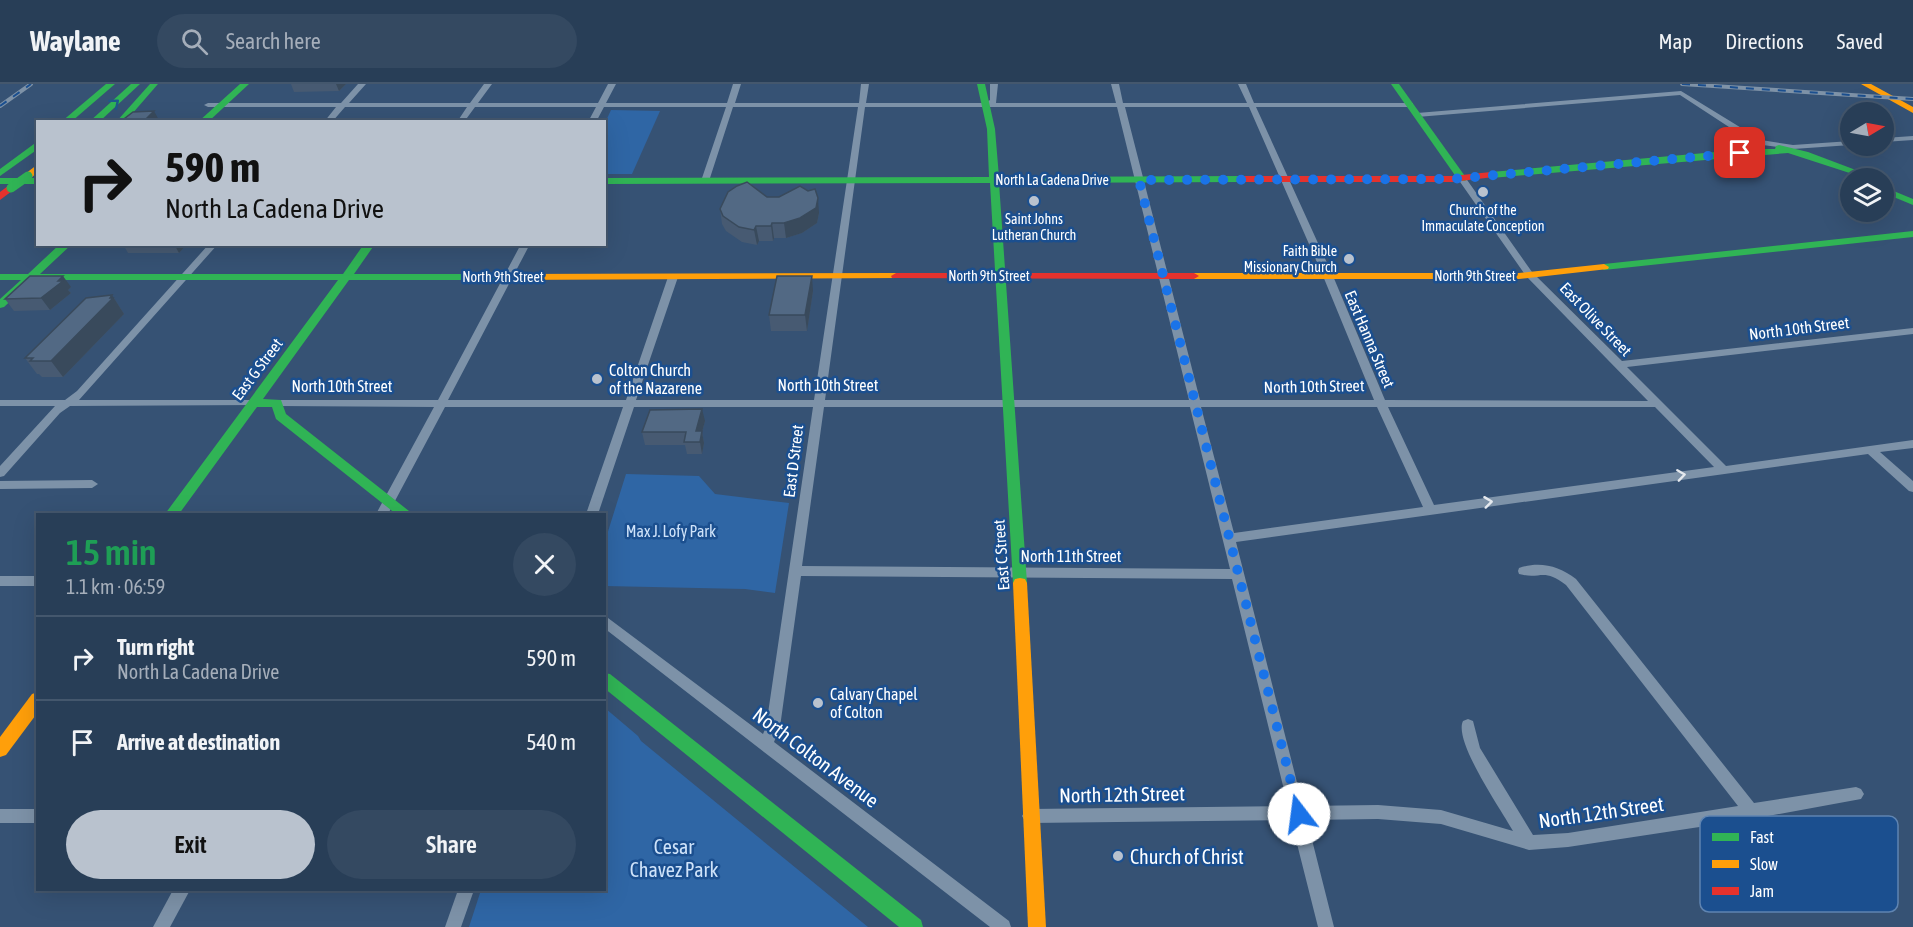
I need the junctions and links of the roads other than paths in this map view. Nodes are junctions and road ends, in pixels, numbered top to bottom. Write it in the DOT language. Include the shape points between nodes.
graph roads {
  1 [pos="136,84"];
  2 [pos="154,84"];
  3 [pos="232,84"];
  4 [pos="245,84"];
  5 [pos="362,84"];
  6 [pos="488,84"];
  7 [pos="612,84"];
  8 [pos="737,84"];
  9 [pos="865,84"];
  10 [pos="969,84"];
  11 [pos="981,84"];
  12 [pos="994,84"];
  13 [pos="1115,84"];
  14 [pos="1242,84"];
  15 [pos="1395,84"];
  16 [pos="1864,84"];
  17 [pos="106,89"];
  18 [pos="344,104"];
  19 [pos="214,105"];
  20 [pos="472,105"];
  21 [pos="601,105"];
  22 [pos="730,105"];
  23 [pos="861,105"];
  24 [pos="986,105"];
  25 [pos="1120,105"];
  26 [pos="1250,105"];
  27 [pos="1413,110"];
  28 [pos="1913,110"];
  29 [pos="60,120"];
  30 [pos="67,120"];
  31 [pos="95,120"];
  32 [pos="122,120"];
  33 [pos="193,120"];
  34 [pos="203,120"];
  35 [pos="329,120"];
  36 [pos="461,120"];
  37 [pos="593,120"];
  38 [pos="36,135"];
  39 [pos="1913,138"];
  40 [pos="1894,139"];
  41 [pos="1840,144"];
  42 [pos="36,146"];
  43 [pos="1755,148"];
  44 [pos="1788,149"];
  45 [pos="1727,154"];
  46 [pos="0,159"];
  47 [pos="1843,168"];
  48 [pos="0,173"];
  49 [pos="1840,173"];
  50 [pos="1840,174"];
  51 [pos="34,175"];
  52 [pos="1462,179"];
  53 [pos="995,180"];
  54 [pos="1139,180"];
  55 [pos="1284,180"];
  56 [pos="606,181"];
  57 [pos="705,181"];
  58 [pos="851,181"];
  59 [pos="6,185"];
  60 [pos="1894,187"];
  61 [pos="1894,194"];
  62 [pos="1913,194"];
  63 [pos="0,197"];
  64 [pos="1913,201"];
  65 [pos="1913,234"];
  66 [pos="47,246"];
  67 [pos="65,246"];
  68 [pos="212,246"];
  69 [pos="369,246"];
  70 [pos="525,246"];
  71 [pos="1529,274"];
  72 [pos="1001,276"];
  73 [pos="1164,276"];
  74 [pos="1328,276"];
  75 [pos="6,277"];
  76 [pos="185,277"];
  77 [pos="346,277"];
  78 [pos="509,277"];
  79 [pos="673,277"];
  80 [pos="837,277"];
  81 [pos="30,278"];
  82 [pos="0,288"];
  83 [pos="0,305"];
  84 [pos="1913,331"];
  85 [pos="1618,365"];
  86 [pos="443,402"];
  87 [pos="630,402"];
  88 [pos="818,402"];
  89 [pos="1380,402"];
  90 [pos="0,403"];
  91 [pos="68,403"];
  92 [pos="253,403"];
  93 [pos="277,403"];
  94 [pos="1009,403"];
  95 [pos="1196,404"];
  96 [pos="1656,404"];
  97 [pos="1913,444"];
  98 [pos="1869,449"];
  99 [pos="1723,470"];
  100 [pos="0,473"];
  101 [pos="92,484"];
  102 [pos="0,485"];
  103 [pos="1913,488"];
  104 [pos="385,509"];
  105 [pos="1430,509"];
  106 [pos="173,513"];
  107 [pos="400,513"];
  108 [pos="592,513"];
  109 [pos="1229,537"];
  110 [pos="796,571"];
  111 [pos="1524,571"];
  112 [pos="1019,573"];
  113 [pos="1238,574"];
  114 [pos="0,581"];
  115 [pos="36,581"];
  116 [pos="606,622"];
  117 [pos="606,681"];
  118 [pos="36,702"];
  119 [pos="1468,725"];
  120 [pos="766,746"];
  121 [pos="0,750"];
  122 [pos="1856,794"];
  123 [pos="1752,812"];
  124 [pos="1299,814"];
  125 [pos="0,816"];
  126 [pos="36,816"];
  127 [pos="1030,816"];
  128 [pos="1726,816"];
  129 [pos="1700,820"];
  130 [pos="1529,843"];
  131 [pos="181,891"];
  132 [pos="466,891"];
  133 [pos="161,927"];
  134 [pos="453,927"];
  135 [pos="914,927"];
  136 [pos="1003,927"];
  137 [pos="1036,927"];
  138 [pos="1326,927"];
  31 -- 1 [label="main road, one-way"];
  2 -- 32 [label="main road"];
  3 -- 19 [label="main road"];
  4 -- 19 [label="main road"];
  5 -- 18 [label="street"];
  6 -- 20 [label="street"];
  7 -- 21 [label="street"];
  8 -- 22 [label="street"];
  9 -- 23 [label="street, East D Street"];
  10 -- 24 [label="main road" via="976,100"];
  11 -- 24 [label="main road, East C Street"];
  12 -- 24 [label="street" via="994,101"];
  13 -- 25 [label="street"];
  14 -- 26 [label="street, East Hanna Street"];
  15 -- 27 [label="main road"];
  16 -- 28 [label="main road"];
  17 -- 29 [label="main road"];
  17 -- 30 [label="main road"];
  18 -- 19 [label="street"];
  18 -- 20 [label="street"];
  18 -- 35 [label="street"];
  19 -- 33 [label="main road"];
  19 -- 34 [label="main road"];
  20 -- 21 [label="street"];
  20 -- 36 [label="street"];
  21 -- 22 [label="street"];
  21 -- 37 [label="street"];
  22 -- 23 [label="street"];
  22 -- 57 [label="street"];
  23 -- 24 [label="street"];
  23 -- 58 [label="street, East D Street"];
  24 -- 25 [label="street"];
  24 -- 53 [label="main road, East C Street"];
  25 -- 26 [label="street"];
  25 -- 54 [label="street"];
  26 -- 27 [label="street"];
  26 -- 55 [label="street, East Hanna Street"];
  27 -- 43 [label="street" via="1681,93"];
  27 -- 52 [label="main road"];
  38 -- 46 [label="main road"];
  39 -- 40 [label="street"];
  41 -- 44 [label="street"];
  42 -- 48 [label="main road"];
  43 -- 44 [label="main road, North La Cadena Drive" via="1782,152"];
  43 -- 45 [label="main road, North La Cadena Drive"];
  44 -- 47 [label="main road, North La Cadena Drive"];
  44 -- 49 [label="main road"];
  45 -- 50 [label="main road" via="1796,162"];
  45 -- 52 [label="main road, North La Cadena Drive"];
  51 -- 59 [label="main road, bridge"];
  52 -- 55 [label="main road, North La Cadena Drive"];
  52 -- 71 [label="street, East Olive Street"];
  53 -- 54 [label="main road, North La Cadena Drive"];
  53 -- 58 [label="main road, North La Cadena Drive"];
  53 -- 72 [label="main road, East C Street"];
  54 -- 55 [label="main road, North La Cadena Drive"];
  54 -- 73 [label="street"];
  55 -- 74 [label="street, East Hanna Street"];
  56 -- 57 [label="main road, North La Cadena Drive"];
  57 -- 58 [label="main road, North La Cadena Drive"];
  58 -- 80 [label="street, East D Street"];
  59 -- 63 [label="main road"];
  60 -- 62 [label="main road"];
  61 -- 64 [label="main road"];
  65 -- 71 [label="main road, North 9th Street"];
  66 -- 75 [label="main road"];
  67 -- 81 [label="main road"];
  68 -- 76 [label="street"];
  69 -- 77 [label="main road, East G Street"];
  70 -- 78 [label="street"];
  71 -- 74 [label="main road, North 9th Street"];
  71 -- 85 [label="street, East Olive Street"];
  72 -- 73 [label="main road, North 9th Street"];
  72 -- 80 [label="main road, North 9th Street"];
  72 -- 94 [label="main road, East C Street"];
  73 -- 74 [label="main road, North 9th Street"];
  73 -- 95 [label="street"];
  74 -- 89 [label="street, East Hanna Street"];
  75 -- 81 [label="main road, North 9th Street"];
  75 -- 82 [label="main road"];
  76 -- 77 [label="main road, North 9th Street"];
  76 -- 81 [label="main road, North 9th Street"];
  76 -- 91 [label="street"];
  77 -- 78 [label="main road, North 9th Street"];
  77 -- 92 [label="main road, East G Street"];
  78 -- 79 [label="main road, North 9th Street"];
  78 -- 86 [label="street"];
  79 -- 80 [label="main road, North 9th Street"];
  79 -- 87 [label="street"];
  80 -- 88 [label="street, East D Street"];
  81 -- 83 [label="main road"];
  84 -- 85 [label="street, North 10th Street"];
  85 -- 96 [label="street, East Olive Street"];
  86 -- 87 [label="street, North 10th Street"];
  86 -- 93 [label="street, North 10th Street"];
  86 -- 104 [label="street"];
  87 -- 88 [label="street, North 10th Street"];
  87 -- 108 [label="street"];
  88 -- 94 [label="street, North 10th Street"];
  88 -- 110 [label="street, East D Street"];
  89 -- 95 [label="street, North 10th Street"];
  89 -- 96 [label="street, North 10th Street"];
  89 -- 105 [label="street, East Hanna Street"];
  90 -- 91 [label="street, North 10th Street"];
  91 -- 92 [label="street, North 10th Street"];
  91 -- 100 [label="street" via="56,411"];
  92 -- 93 [label="main road, North 10th Street"];
  92 -- 106 [label="main road, East G Street"];
  93 -- 104 [label="main road" via="280,416"];
  94 -- 95 [label="street, North 10th Street"];
  94 -- 112 [label="main road, East C Street"];
  95 -- 109 [label="street"];
  96 -- 99 [label="street, East Olive Street"];
  97 -- 98 [label="street"];
  98 -- 99 [label="street"];
  98 -- 103 [label="street"];
  105 -- 99 [label="street, one-way"];
  101 -- 102 [label="street"];
  104 -- 107 [label="main road"];
  105 -- 109 [label="street"];
  109 -- 113 [label="street"];
  110 -- 112 [label="street, North 11th Street"];
  110 -- 120 [label="street, East D Street"];
  111 -- 123 [label="street" via="1548,569 1571,582"];
  112 -- 113 [label="street, North 11th Street"];
  112 -- 127 [label="main road, East C Street"];
  113 -- 124 [label="street"];
  114 -- 115 [label="street"];
  116 -- 120 [label="street, North Colton Avenue"];
  117 -- 135 [label="main road"];
  118 -- 121 [label="main road"];
  119 -- 130 [label="street" via="1473,748"];
  120 -- 136 [label="street, North Colton Avenue"];
  122 -- 123 [label="street, North 12th Street"];
  123 -- 128 [label="street, North 12th Street"];
  124 -- 127 [label="street, North 12th Street"];
  124 -- 130 [label="street, North 12th Street" via="1378,812 1441,818"];
  124 -- 138 [label="street"];
  125 -- 126 [label="street"];
  127 -- 137 [label="main road, East C Street"];
  129 -- 130 [label="street, North 12th Street"];
  131 -- 133 [label="street"];
  132 -- 134 [label="street"];
}
